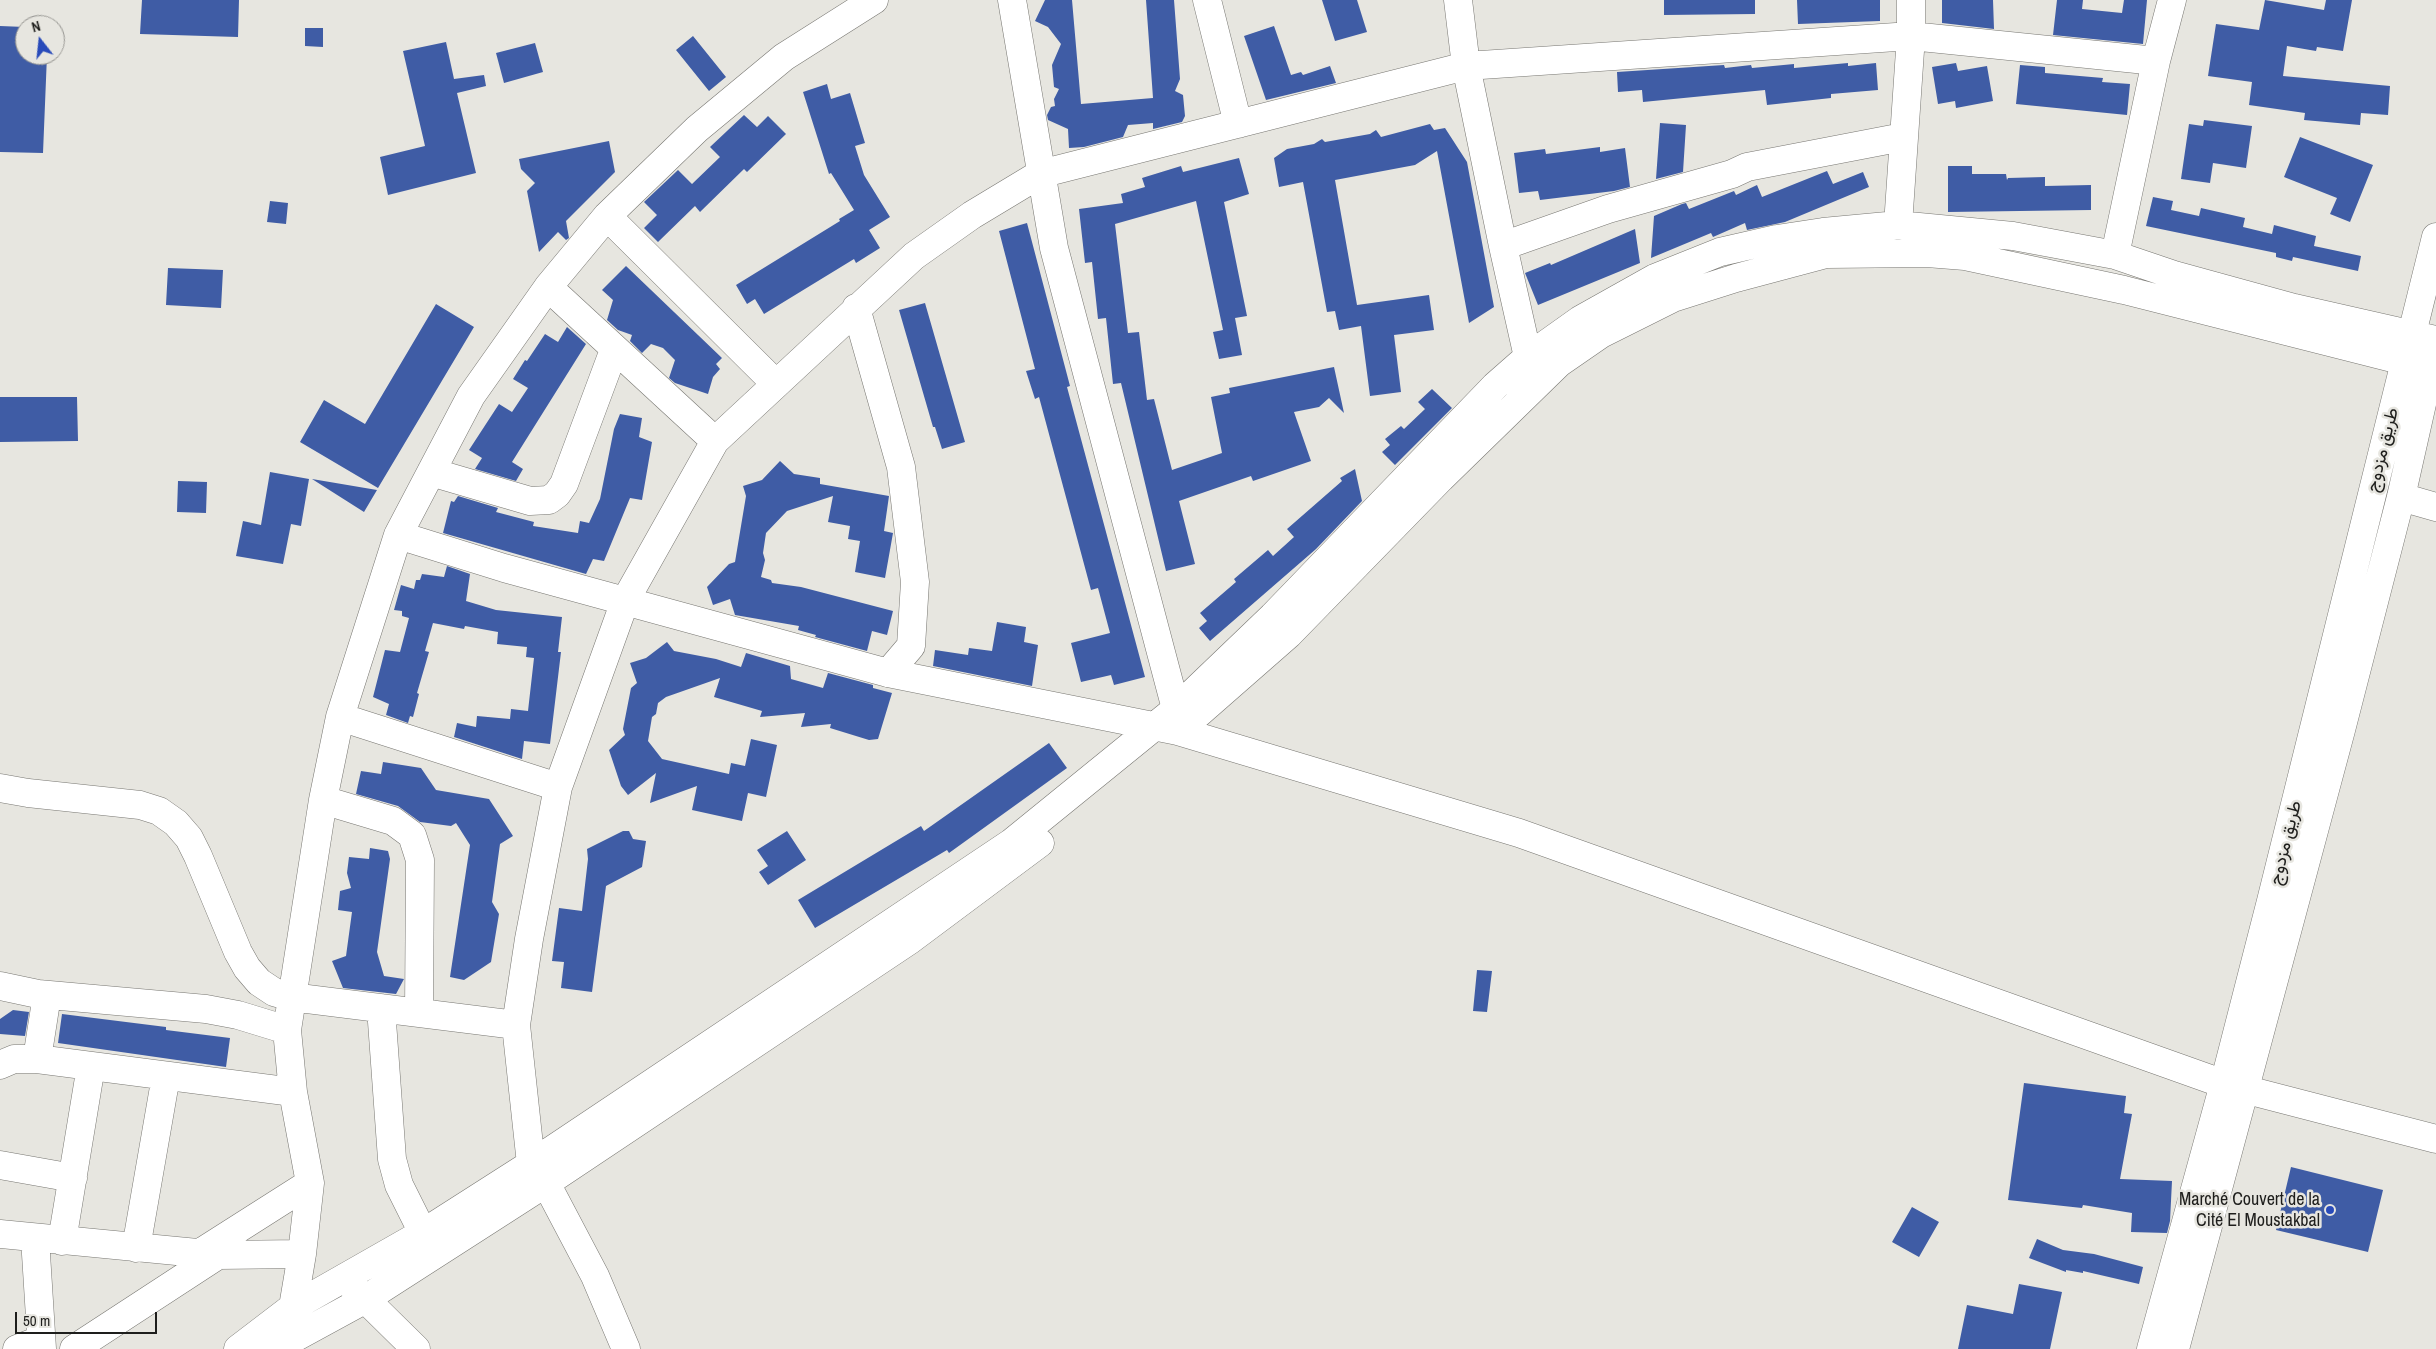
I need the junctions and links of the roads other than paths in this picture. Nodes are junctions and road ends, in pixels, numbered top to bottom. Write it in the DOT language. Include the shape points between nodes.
graph roads {
  1 [pos="874,0"];
  2 [pos="1012,0"];
  3 [pos="1207,0"];
  4 [pos="1458,0"];
  5 [pos="1911,0"];
  6 [pos="2172,0"];
  7 [pos="1911,36"];
  8 [pos="2156,61"];
  9 [pos="1466,66"];
  10 [pos="1238,124"];
  11 [pos="1903,137"];
  12 [pos="1040,174"];
  13 [pos="606,216"];
  14 [pos="1898,225"];
  15 [pos="2436,237"];
  16 [pos="1503,246"];
  17 [pos="2114,255"];
  18 [pos="548,287"];
  19 [pos="856,308"];
  20 [pos="614,350"];
  21 [pos="2426,351"];
  22 [pos="1528,357"];
  23 [pos="776,384"];
  24 [pos="1537,384"];
  25 [pos="714,441"];
  26 [pos="431,472"];
  27 [pos="2401,498"];
  28 [pos="2436,507"];
  29 [pos="398,535"];
  30 [pos="625,601"];
  31 [pos="888,673"];
  32 [pos="340,717"];
  33 [pos="1170,723"];
  34 [pos="558,787"];
  35 [pos="0,788"];
  36 [pos="323,800"];
  37 [pos="0,986"];
  38 [pos="47,994"];
  39 [pos="292,997"];
  40 [pos="381,1008"];
  41 [pos="419,1013"];
  42 [pos="516,1025"];
  43 [pos="287,1030"];
  44 [pos="37,1059"];
  45 [pos="0,1065"];
  46 [pos="91,1066"];
  47 [pos="166,1076"];
  48 [pos="2234,1087"];
  49 [pos="294,1092"];
  50 [pos="2436,1139"];
  51 [pos="2214,1161"];
  52 [pos="0,1165"];
  53 [pos="539,1174"];
  54 [pos="72,1178"];
  55 [pos="310,1183"];
  56 [pos="0,1234"];
  57 [pos="35,1238"];
  58 [pos="62,1241"];
  59 [pos="430,1243"];
  60 [pos="136,1248"];
  61 [pos="209,1254"];
  62 [pos="302,1254"];
  63 [pos="345,1278"];
  64 [pos="364,1300"];
  65 [pos="293,1307"];
  66 [pos="33,1346"];
  67 [pos="282,1346"];
  68 [pos="74,1349"];
  69 [pos="238,1349"];
  70 [pos="416,1349"];
  71 [pos="626,1349"];
  72 [pos="2151,1349"];
  73 [pos="2175,1349"];
  1 -- 13 [label="street" via="784,57 697,129"];
  2 -- 12 [label="street"];
  3 -- 10 [label="street"];
  4 -- 9 [label="street"];
  5 -- 7 [label="street"];
  6 -- 8 [label="street"];
  7 -- 8 [label="street"];
  7 -- 9 [label="street"];
  7 -- 11 [label="street"];
  8 -- 17 [label="street"];
  9 -- 10 [label="street"];
  9 -- 16 [label="street"];
  10 -- 12 [label="street"];
  11 -- 14 [label="street"];
  11 -- 16 [label="street" via="1747,166 1732,174 1608,210"];
  12 -- 19 [label="street" via="972,215 914,256"];
  12 -- 33 [label="street" via="1054,248"];
  13 -- 18 [label="street"];
  13 -- 23 [label="street"];
  14 -- 17 [label="street" via="2013,236"];
  14 -- 22 [label="street" via="1814,233 1720,252 1655,278 1580,320"];
  15 -- 21 [label="street"];
  16 -- 22 [label="street"];
  17 -- 21 [label="street"];
  18 -- 20 [label="street"];
  18 -- 26 [label="street" via="471,396"];
  19 -- 23 [label="street"];
  19 -- 31 [label="street" via="901,467 915,582 911,646"];
  20 -- 25 [label="street"];
  20 -- 26 [label="street" via="564,484 549,500 530,502"];
  21 -- 24 [label="street" via="1964,256 1826,254 1673,298 1601,334 1559,363"];
  21 -- 27 [label="street"];
  21 -- 48 [label="street, طريق مزدوج" via="2327,681"];
  22 -- 24 [label="street"];
  22 -- 33 [label="street" via="1495,386"];
  23 -- 25 [label="street"];
  24 -- 33 [label="street" via="1440,478 1289,634"];
  25 -- 30 [label="street"];
  26 -- 29 [label="street"];
  27 -- 28 [label="street"];
  27 -- 48 [label="street"];
  29 -- 30 [label="street"];
  29 -- 32 [label="street"];
  30 -- 31 [label="street"];
  30 -- 34 [label="street"];
  31 -- 33 [label="street"];
  32 -- 34 [label="street"];
  32 -- 36 [label="street"];
  33 -- 48 [label="street" via="1519,833"];
  33 -- 53 [label="street" via="1011,843"];
  34 -- 42 [label="street"];
  35 -- 39 [label="street" via="140,805 159,811 176,823 198,856 247,968 258,982 274,992"];
  36 -- 39 [label="street"];
  36 -- 41 [label="street" via="393,820 412,835 420,860"];
  37 -- 38 [label="street"];
  38 -- 43 [label="street" via="206,1009"];
  38 -- 44 [label="street"];
  39 -- 40 [label="street"];
  39 -- 43 [label="street"];
  40 -- 41 [label="street"];
  40 -- 59 [label="street" via="392,1159 399,1185"];
  41 -- 42 [label="street"];
  42 -- 53 [label="street"];
  43 -- 49 [label="street"];
  44 -- 45 [label="street" via="14,1060"];
  44 -- 46 [label="street"];
  46 -- 47 [label="street"];
  46 -- 54 [label="street"];
  47 -- 49 [label="street"];
  47 -- 60 [label="street"];
  48 -- 50 [label="street"];
  48 -- 51 [label="street, طريق مزدوج"];
  49 -- 55 [label="street"];
  51 -- 72 [label="street, طريق مزدوج"];
  51 -- 73 [label="street"];
  52 -- 54 [label="street"];
  53 -- 59 [label="street"];
  53 -- 71 [label="street" via="595,1276"];
  54 -- 58 [label="street"];
  55 -- 61 [label="street"];
  55 -- 62 [label="street"];
  56 -- 57 [label="street"];
  57 -- 58 [label="street"];
  57 -- 66 [label="street"];
  58 -- 60 [label="street"];
  59 -- 63 [label="street"];
  59 -- 64 [label="street"];
  60 -- 61 [label="street"];
  61 -- 62 [label="street"];
  61 -- 68 [label="street"];
  62 -- 65 [label="street"];
  63 -- 64 [label="street"];
  63 -- 65 [label="street"];
  64 -- 67 [label="street"];
  64 -- 70 [label="street"];
  65 -- 67 [label="street"];
  65 -- 69 [label="street"];
}
